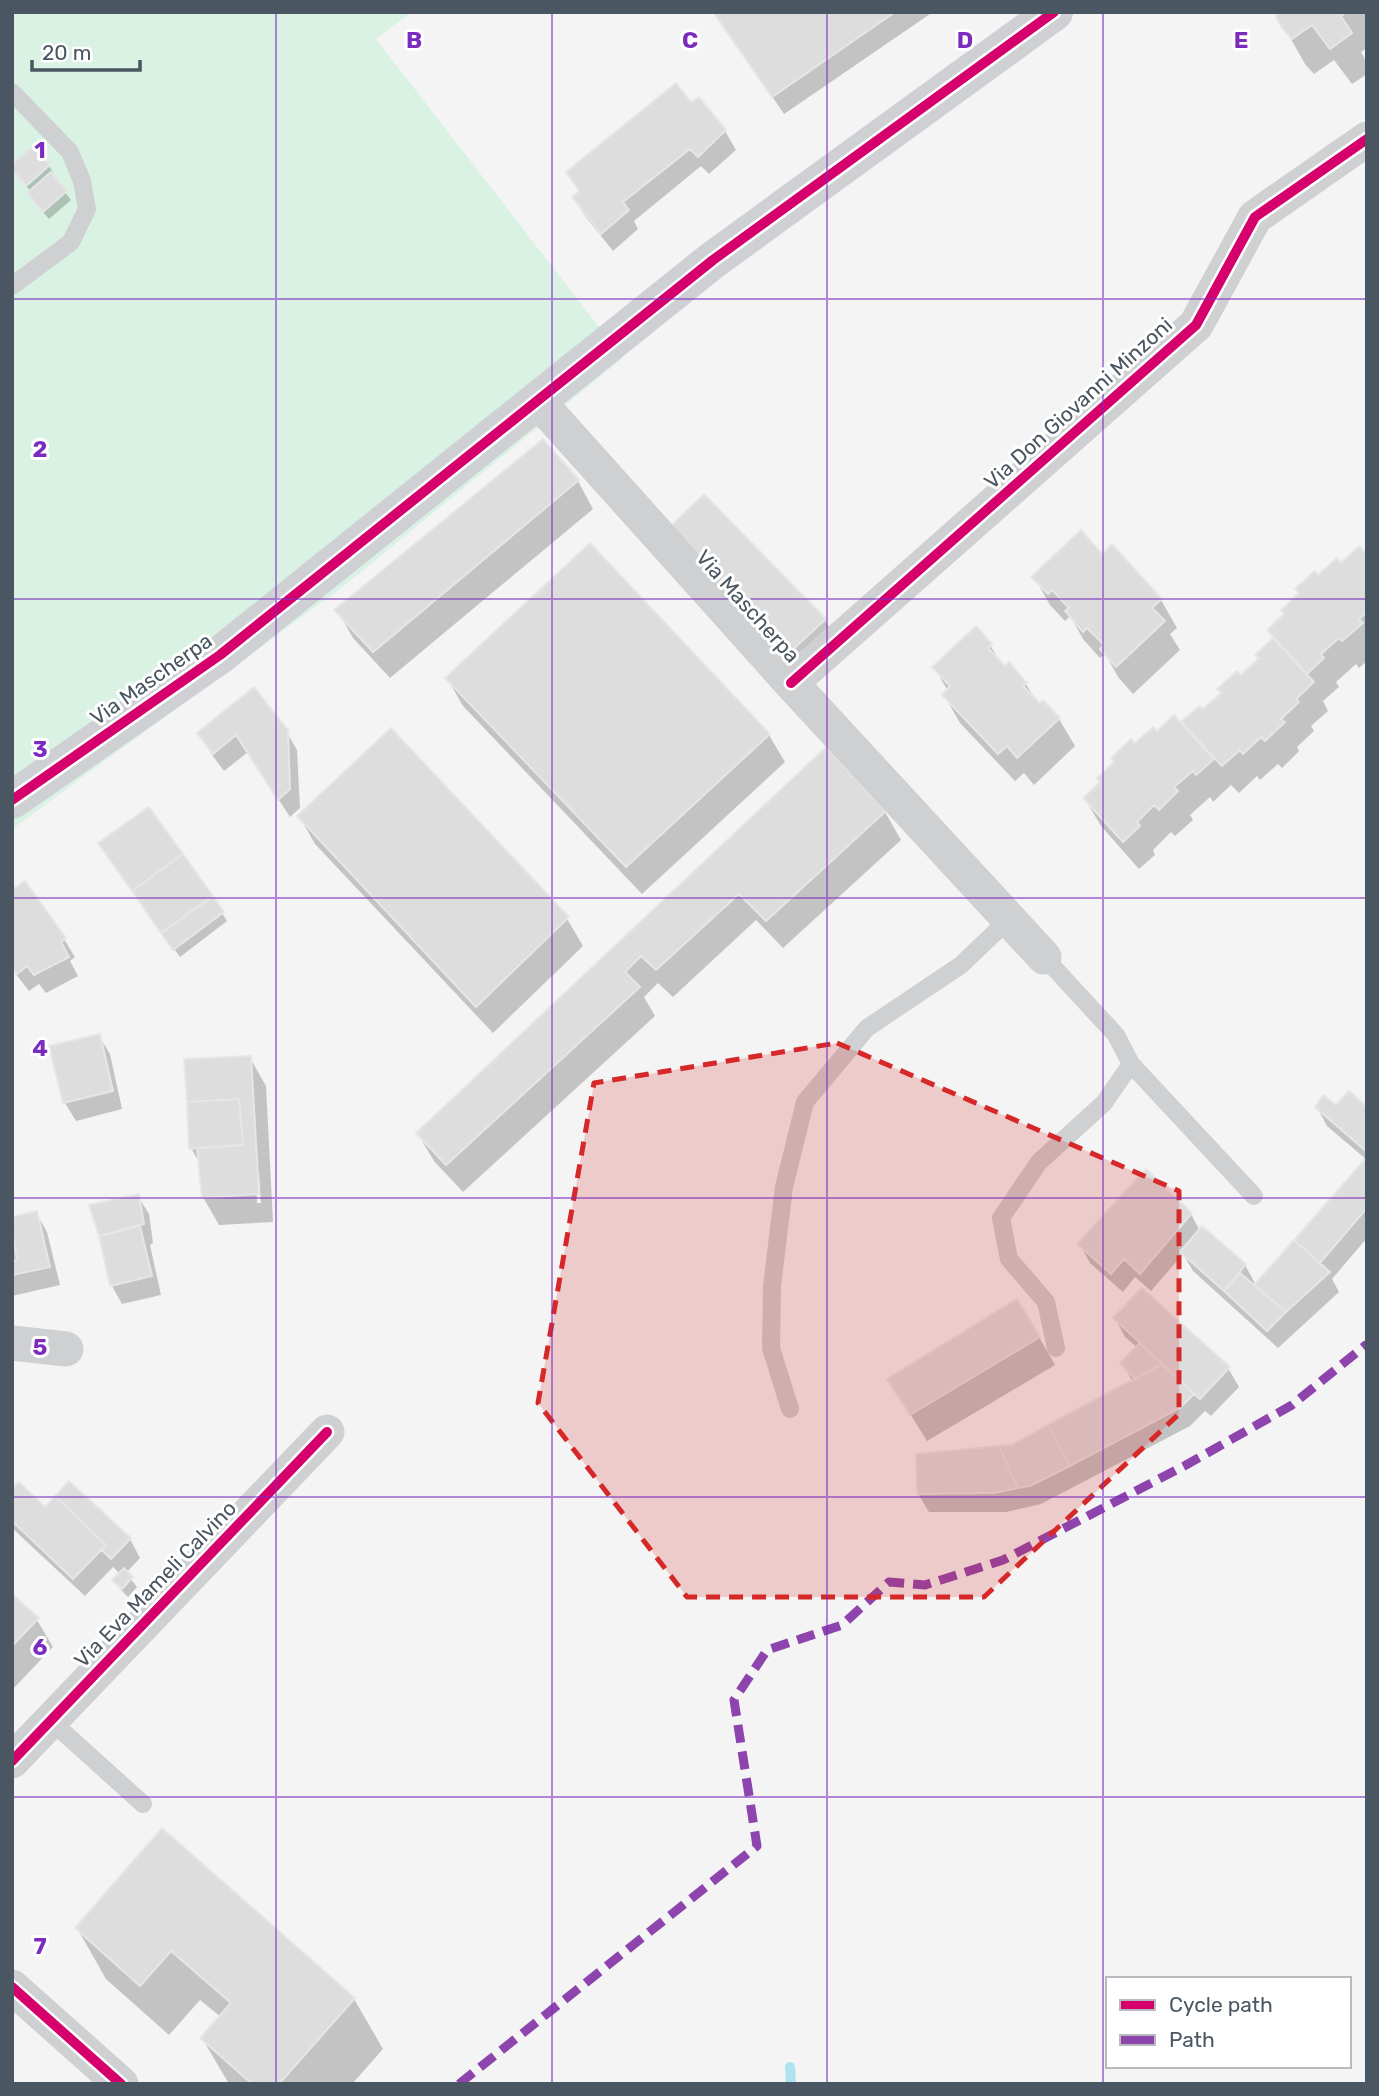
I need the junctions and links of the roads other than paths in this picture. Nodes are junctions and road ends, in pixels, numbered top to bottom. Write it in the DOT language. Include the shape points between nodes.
graph roads {
  1 [pos="1054,12"];
  2 [pos="12,92"];
  3 [pos="1367,139"];
  4 [pos="12,286"];
  5 [pos="538,401"];
  6 [pos="791,683"];
  7 [pos="12,800"];
  8 [pos="1009,919"];
  9 [pos="1044,957"];
  10 [pos="1131,1065"];
  11 [pos="1254,1196"];
  12 [pos="12,1343"];
  13 [pos="1056,1348"];
  14 [pos="66,1349"];
  15 [pos="790,1409"];
  16 [pos="327,1433"];
  17 [pos="51,1721"];
  18 [pos="12,1761"];
  19 [pos="144,1804"];
  20 [pos="12,1987"];
  21 [pos="121,2084"];
  1 -- 5 [label="street, Via Mascherpa" via="713,260"];
  2 -- 4 [label="lane" via="70,152 87,209 71,243"];
  3 -- 6 [label="street, Via Don Giovanni Minzoni" via="1255,217 1196,324"];
  5 -- 6 [label="street, Via Mascherpa"];
  5 -- 7 [label="street, Via Mascherpa" via="220,655"];
  6 -- 8 [label="street, Via Mascherpa"];
  8 -- 9 [label="street, Via Mascherpa"];
  8 -- 15 [label="lane" via="961,965 867,1028 805,1102 784,1187 772,1286 771,1348"];
  9 -- 10 [label="lane" via="1116,1035"];
  10 -- 11 [label="lane"];
  10 -- 13 [label="lane" via="1104,1103 1039,1163 1001,1217 1009,1259 1046,1303"];
  12 -- 14 [label="street"];
  16 -- 17 [label="street, Via Eva Mameli Calvino"];
  17 -- 18 [label="street, Via Eva Mameli Calvino"];
  17 -- 19 [label="lane"];
  20 -- 21 [label="street"];
}
